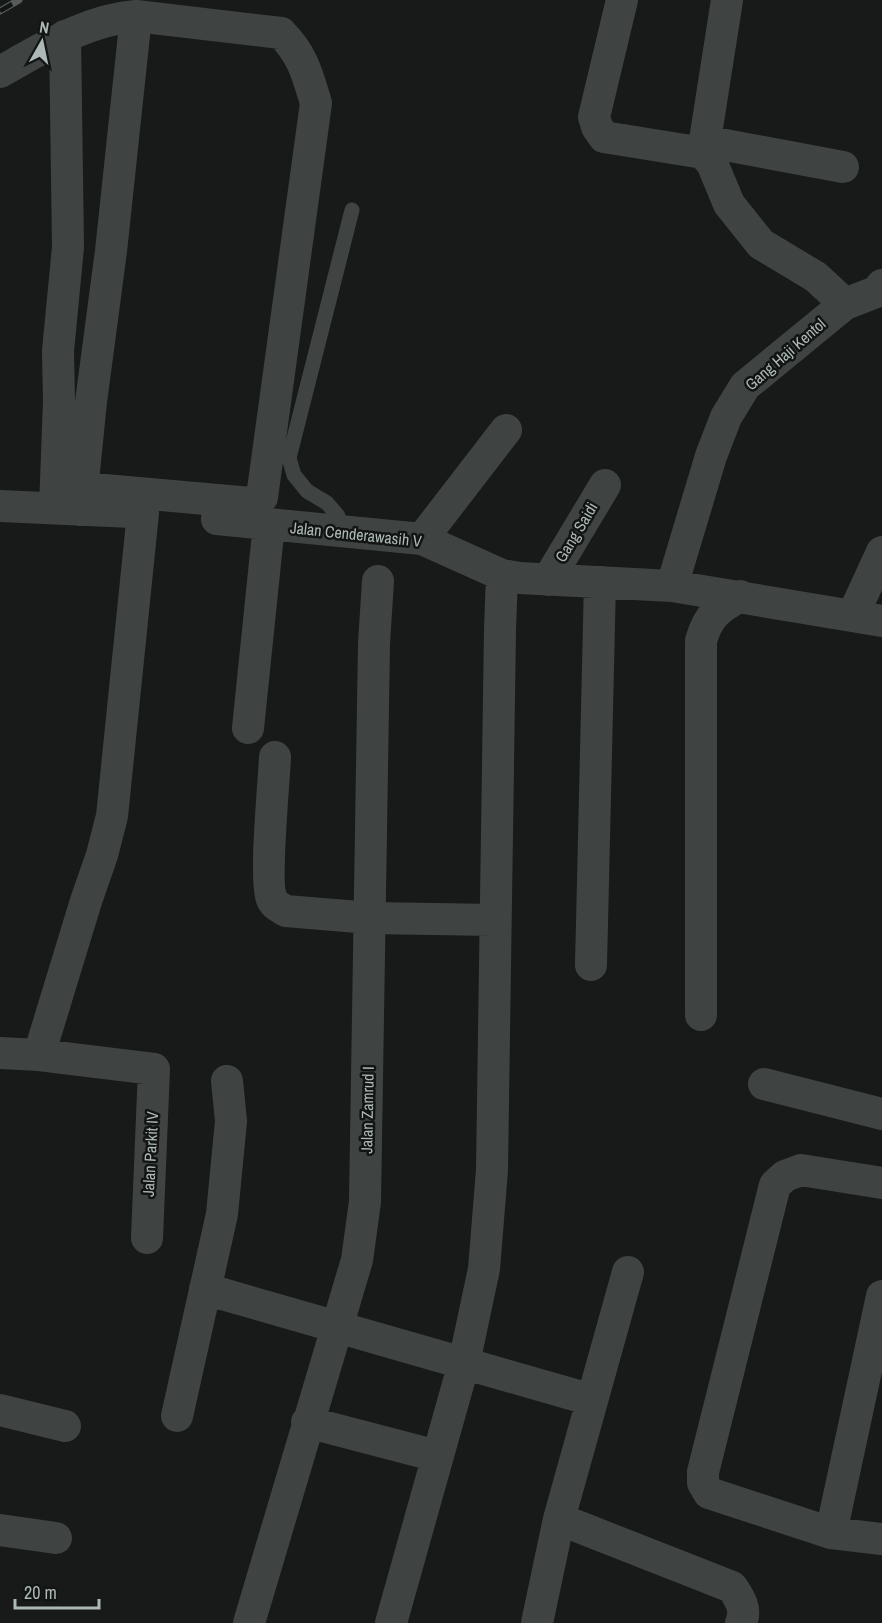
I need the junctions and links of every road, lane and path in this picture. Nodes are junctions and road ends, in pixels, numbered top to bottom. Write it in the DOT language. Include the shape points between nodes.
graph roads {
  1 [pos="622,0"];
  2 [pos="727,0"];
  3 [pos="136,16"];
  4 [pos="65,36"];
  5 [pos="0,72"];
  6 [pos="703,147"];
  7 [pos="843,167"];
  8 [pos="352,210"];
  9 [pos="68,247"];
  10 [pos="111,251"];
  11 [pos="882,285"];
  12 [pos="845,304"];
  13 [pos="59,401"];
  14 [pos="91,402"];
  15 [pos="506,430"];
  16 [pos="605,485"];
  17 [pos="0,488"];
  18 [pos="68,499"];
  19 [pos="0,506"];
  20 [pos="143,513"];
  21 [pos="269,524"];
  22 [pos="340,531"];
  23 [pos="422,539"];
  24 [pos="882,552"];
  25 [pos="502,575"];
  26 [pos="548,580"];
  27 [pos="378,581"];
  28 [pos="600,582"];
  29 [pos="672,586"];
  30 [pos="740,596"];
  31 [pos="867,618"];
  32 [pos="248,728"];
  33 [pos="275,758"];
  34 [pos="370,918"];
  35 [pos="495,920"];
  36 [pos="591,964"];
  37 [pos="701,1015"];
  38 [pos="0,1053"];
  39 [pos="39,1055"];
  40 [pos="227,1081"];
  41 [pos="764,1084"];
  42 [pos="882,1114"];
  43 [pos="882,1183"];
  44 [pos="147,1238"];
  45 [pos="628,1272"];
  46 [pos="205,1289"];
  47 [pos="882,1296"];
  48 [pos="336,1327"];
  49 [pos="464,1363"];
  50 [pos="592,1400"];
  51 [pos="0,1410"];
  52 [pos="177,1416"];
  53 [pos="308,1422"];
  54 [pos="65,1426"];
  55 [pos="437,1456"];
  56 [pos="559,1520"];
  57 [pos="0,1530"];
  58 [pos="831,1533"];
  59 [pos="56,1538"];
  60 [pos="882,1539"];
  61 [pos="249,1623"];
  62 [pos="391,1623"];
  63 [pos="537,1623"];
  64 [pos="741,1623"];
  1 -- 6 [label="street" via="594,117 597,127 604,137"];
  2 -- 6 [label="street"];
  3 -- 4 [label="street" via="116,18"];
  3 -- 10 [label="street"];
  3 -- 18 [label="street" via="281,33 300,57 316,103 262,497 251,503"];
  4 -- 5 [label="street"];
  4 -- 9 [label="street"];
  6 -- 7 [label="street"];
  6 -- 12 [label="street" via="729,204 761,244 816,277"];
  8 -- 22 [label="lane" via="289,458 294,475 338,516"];
  9 -- 10 [label="street"];
  9 -- 13 [label="street" via="58,351"];
  10 -- 14 [label="street"];
  11 -- 12 [label="street, Gang Haji Kentol" via="876,292"];
  12 -- 29 [label="street, Gang Haji Kentol" via="745,386 726,417 711,456"];
  13 -- 14 [label="street"];
  13 -- 18 [label="street"];
  14 -- 18 [label="street"];
  15 -- 23 [label="street"];
  16 -- 26 [label="street, Gang Saidi"];
  17 -- 18 [label="street"];
  18 -- 19 [label="street, Jalan Cenderawasih V"];
  18 -- 20 [label="street, Jalan Cenderawasih V"];
  20 -- 21 [label="street, Jalan Cenderawasih V"];
  20 -- 39 [label="street" via="112,816"];
  21 -- 22 [label="street, Jalan Cenderawasih V"];
  21 -- 32 [label="street"];
  22 -- 23 [label="street, Jalan Cenderawasih V"];
  23 -- 25 [label="street, Jalan Cenderawasih V"];
  24 -- 31 [label="street"];
  25 -- 26 [label="street, Jalan Cenderawasih V"];
  25 -- 35 [label="street"];
  26 -- 28 [label="street, Jalan Cenderawasih V"];
  27 -- 34 [label="street, Jalan Zamrud I"];
  28 -- 29 [label="street, Jalan Cenderawasih V"];
  28 -- 36 [label="street"];
  29 -- 30 [label="street, Jalan Cenderawasih V"];
  30 -- 31 [label="street, Jalan Cenderawasih V"];
  30 -- 37 [label="street" via="713,615 705,625 702,641"];
  33 -- 34 [label="street" via="271,898 286,911"];
  34 -- 35 [label="street"];
  34 -- 48 [label="street, Jalan Zamrud I" via="365,1202 357,1260"];
  35 -- 49 [label="street" via="492,1170 484,1269"];
  38 -- 39 [label="street"];
  39 -- 44 [label="street, Jalan Parkit IV" via="154,1069"];
  40 -- 46 [label="street" via="231,1121 222,1214"];
  41 -- 42 [label="street"];
  43 -- 58 [label="street" via="801,1170 775,1185 703,1472 703,1484 709,1493"];
  45 -- 50 [label="street"];
  46 -- 48 [label="street"];
  46 -- 52 [label="street"];
  47 -- 58 [label="street"];
  48 -- 49 [label="street"];
  48 -- 53 [label="street, Jalan Zamrud I"];
  49 -- 50 [label="street"];
  49 -- 55 [label="street"];
  50 -- 56 [label="street"];
  51 -- 54 [label="street"];
  53 -- 55 [label="street"];
  53 -- 61 [label="street, Jalan Zamrud I"];
  55 -- 62 [label="street"];
  56 -- 63 [label="street"];
  56 -- 64 [label="street" via="732,1587 741,1601"];
  57 -- 59 [label="street"];
  58 -- 60 [label="street"];
}
